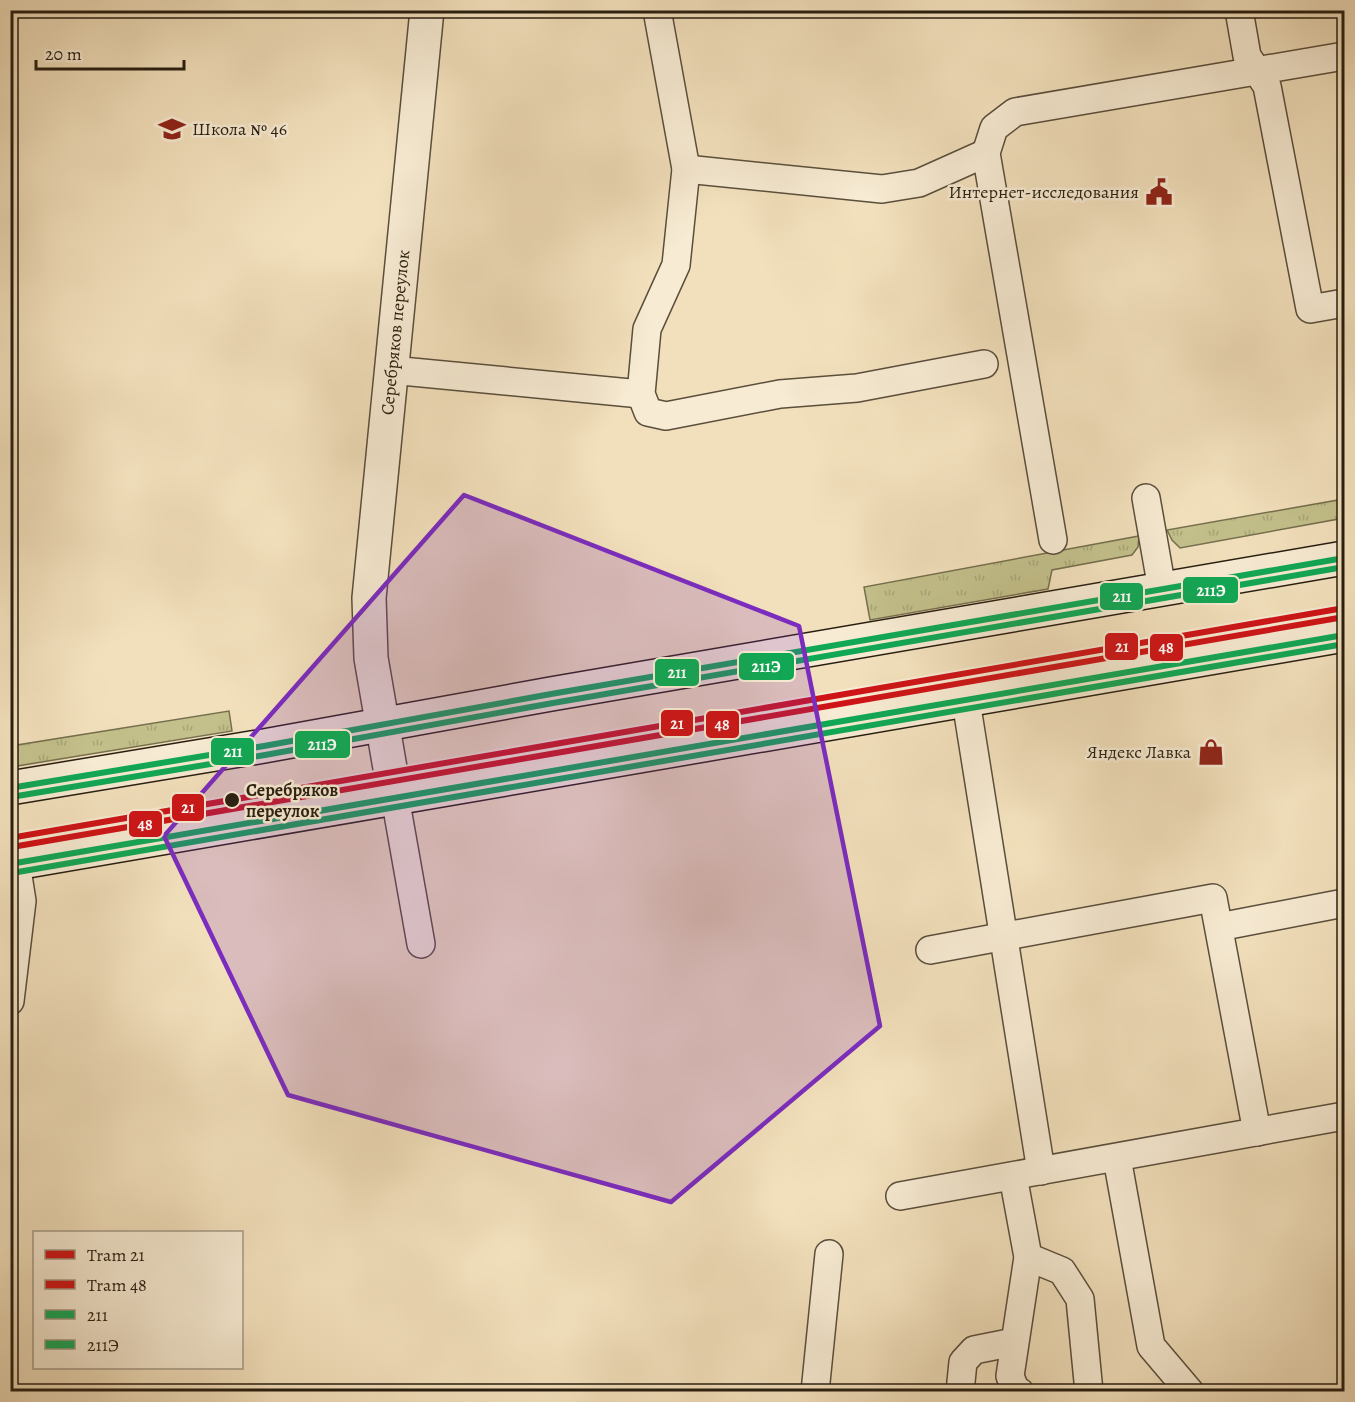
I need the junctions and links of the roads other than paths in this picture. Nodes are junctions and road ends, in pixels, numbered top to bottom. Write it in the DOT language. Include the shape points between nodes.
graph roads {
  1 [pos="427,10"];
  2 [pos="657,10"];
  3 [pos="1239,10"];
  4 [pos="1344,56"];
  5 [pos="1257,71"];
  6 [pos="986,153"];
  7 [pos="686,169"];
  8 [pos="1344,303"];
  9 [pos="984,364"];
  10 [pos="391,370"];
  11 [pos="641,394"];
  12 [pos="1146,498"];
  13 [pos="1053,540"];
  14 [pos="1344,558"];
  15 [pos="1162,589"];
  16 [pos="1344,635"];
  17 [pos="966,701"];
  18 [pos="383,724"];
  19 [pos="10,788"];
  20 [pos="395,797"];
  21 [pos="13,863"];
  22 [pos="1344,903"];
  23 [pos="1219,927"];
  24 [pos="1004,937"];
  25 [pos="421,944"];
  26 [pos="930,950"];
  27 [pos="10,1001"];
  28 [pos="1344,1116"];
  29 [pos="1257,1132"];
  30 [pos="1117,1158"];
  31 [pos="1041,1171"];
  32 [pos="1013,1176"];
  33 [pos="900,1196"];
  34 [pos="829,1254"];
  35 [pos="1028,1257"];
  36 [pos="1014,1342"];
  37 [pos="815,1392"];
  38 [pos="960,1392"];
  39 [pos="1020,1392"];
  40 [pos="1089,1392"];
  41 [pos="1190,1392"];
  1 -- 10 [label="main road, Серебряков переулок"];
  2 -- 7 [label="lane"];
  3 -- 5 [label="lane" via="1247,56"];
  4 -- 5 [label="lane"];
  5 -- 6 [label="lane" via="1015,112 994,128"];
  5 -- 8 [label="lane" via="1267,86 1310,309"];
  6 -- 7 [label="lane" via="919,183 882,189"];
  6 -- 13 [label="lane"];
  7 -- 11 [label="lane" via="676,265 647,329"];
  9 -- 11 [label="lane" via="857,388 780,394 666,416 648,412"];
  10 -- 11 [label="lane"];
  10 -- 18 [label="main road, Серебряков переулок" via="369,598 371,658"];
  12 -- 15 [label="lane"];
  14 -- 15 [label="main road"];
  15 -- 18 [label="main road"];
  16 -- 17 [label="main road"];
  17 -- 20 [label="main road"];
  17 -- 24 [label="lane"];
  18 -- 19 [label="main road"];
  18 -- 20 [label="main road, Серебряков переулок"];
  20 -- 21 [label="main road"];
  20 -- 25 [label="lane"];
  21 -- 27 [label="lane" via="22,901"];
  22 -- 23 [label="lane"];
  23 -- 24 [label="lane" via="1213,898"];
  23 -- 29 [label="lane"];
  24 -- 26 [label="lane"];
  24 -- 31 [label="lane"];
  28 -- 29 [label="lane"];
  29 -- 30 [label="lane"];
  30 -- 31 [label="lane"];
  30 -- 41 [label="lane" via="1151,1346"];
  31 -- 32 [label="lane"];
  32 -- 33 [label="lane"];
  32 -- 35 [label="lane"];
  34 -- 37 [label="lane"];
  35 -- 36 [label="lane"];
  35 -- 40 [label="lane" via="1062,1271 1080,1299"];
  36 -- 38 [label="lane" via="974,1350 963,1362"];
  36 -- 39 [label="lane" via="1010,1376"];
}
